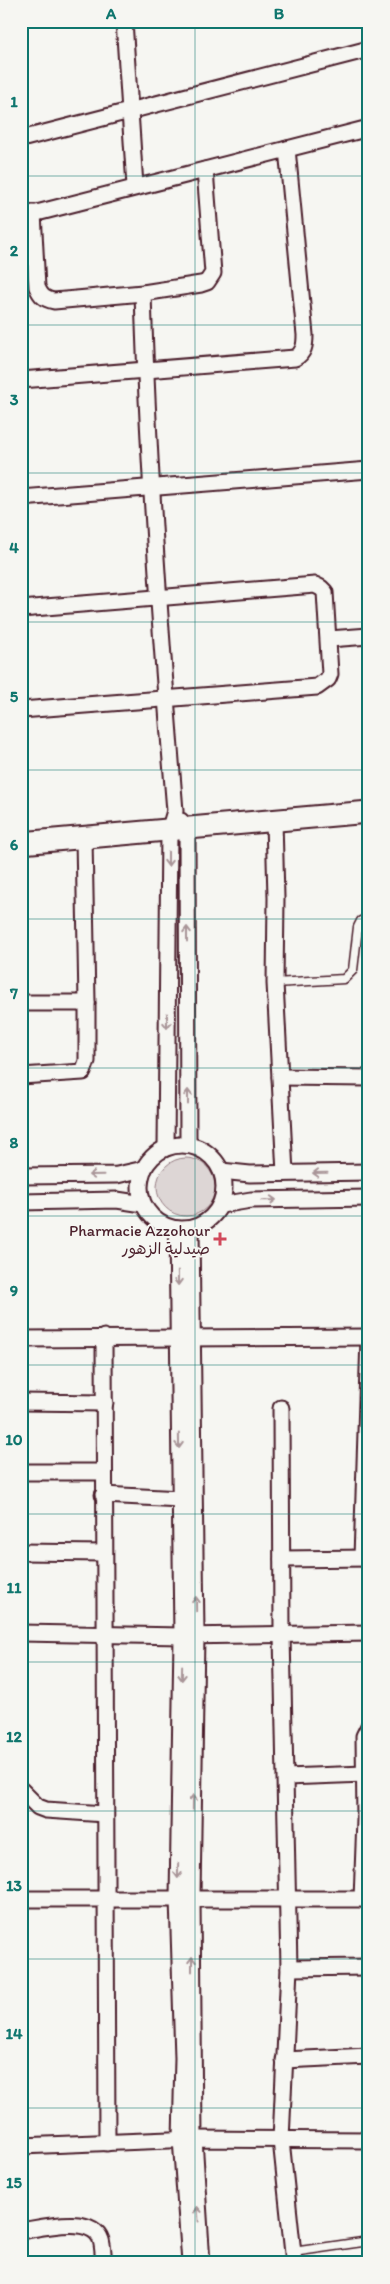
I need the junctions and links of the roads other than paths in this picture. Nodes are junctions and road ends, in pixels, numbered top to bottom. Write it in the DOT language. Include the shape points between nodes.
graph roads {
  1 [pos="124,21"];
  2 [pos="369,49"];
  3 [pos="131,112"];
  4 [pos="369,128"];
  5 [pos="21,139"];
  6 [pos="287,149"];
  7 [pos="205,170"];
  8 [pos="135,186"];
  9 [pos="27,215"];
  10 [pos="143,293"];
  11 [pos="145,371"];
  12 [pos="21,380"];
  13 [pos="369,470"];
  14 [pos="151,488"];
  15 [pos="21,498"];
  16 [pos="158,599"];
  17 [pos="21,609"];
  18 [pos="369,636"];
  19 [pos="329,639"];
  20 [pos="166,700"];
  21 [pos="21,710"];
  22 [pos="369,812"];
  23 [pos="274,821"];
  24 [pos="178,830"];
  25 [pos="84,838"];
  26 [pos="21,843"];
  27 [pos="369,918"];
  28 [pos="276,982"];
  29 [pos="21,1003"];
  30 [pos="87,1003"];
  31 [pos="21,1076"];
  32 [pos="280,1077"];
  33 [pos="369,1078"];
  34 [pos="188,1145"];
  35 [pos="166,1148"];
  36 [pos="144,1169"];
  37 [pos="221,1171"];
  38 [pos="369,1172"];
  39 [pos="285,1173"];
  40 [pos="21,1176"];
  41 [pos="369,1198"];
  42 [pos="21,1202"];
  43 [pos="143,1204"];
  44 [pos="221,1205"];
  45 [pos="184,1229"];
  46 [pos="369,1337"];
  47 [pos="104,1338"];
  48 [pos="185,1338"];
  49 [pos="21,1339"];
  50 [pos="21,1402"];
  51 [pos="105,1404"];
  52 [pos="281,1408"];
  53 [pos="21,1472"];
  54 [pos="103,1472"];
  55 [pos="103,1495"];
  56 [pos="181,1499"];
  57 [pos="21,1552"];
  58 [pos="104,1553"];
  59 [pos="365,1558"];
  60 [pos="282,1559"];
  61 [pos="369,1632"];
  62 [pos="21,1633"];
  63 [pos="106,1635"];
  64 [pos="282,1635"];
  65 [pos="189,1636"];
  66 [pos="369,1726"];
  67 [pos="365,1774"];
  68 [pos="286,1777"];
  69 [pos="21,1790"];
  70 [pos="105,1814"];
  71 [pos="367,1819"];
  72 [pos="21,1898"];
  73 [pos="185,1898"];
  74 [pos="288,1898"];
  75 [pos="366,1899"];
  76 [pos="104,1900"];
  77 [pos="369,1967"];
  78 [pos="289,1968"];
  79 [pos="369,2056"];
  80 [pos="284,2060"];
  81 [pos="188,2139"];
  82 [pos="281,2140"];
  83 [pos="369,2140"];
  84 [pos="107,2143"];
  85 [pos="21,2146"];
  86 [pos="21,2231"];
  87 [pos="369,2241"];
  88 [pos="294,2257"];
  89 [pos="104,2263"];
  90 [pos="190,2263"];
  91 [pos="202,2263"];
  1 -- 3 [label="street"];
  2 -- 3 [label="street"];
  3 -- 5 [label="street"];
  3 -- 8 [label="street"];
  4 -- 6 [label="street"];
  6 -- 7 [label="street"];
  6 -- 11 [label="street" via="305,336 301,355"];
  7 -- 8 [label="street"];
  7 -- 10 [label="street" via="211,278 201,284"];
  8 -- 9 [label="street"];
  9 -- 10 [label="street" via="37,287 46,300"];
  10 -- 11 [label="street"];
  11 -- 12 [label="street"];
  11 -- 14 [label="street"];
  13 -- 14 [label="street"];
  14 -- 15 [label="street"];
  14 -- 16 [label="street"];
  16 -- 17 [label="street"];
  16 -- 19 [label="street" via="315,585 324,592"];
  16 -- 20 [label="street"];
  18 -- 19 [label="street"];
  19 -- 20 [label="street" via="330,674 328,680 317,687"];
  20 -- 21 [label="street"];
  20 -- 24 [label="street"];
  22 -- 23 [label="main road"];
  23 -- 24 [label="main road"];
  23 -- 28 [label="street"];
  24 -- 25 [label="main road"];
  34 -- 24 [label="street, one-way"];
  24 -- 35 [label="street, one-way"];
  25 -- 26 [label="main road"];
  25 -- 30 [label="street"];
  27 -- 28 [label="lane" via="361,921 358,927 353,970 349,976 344,979"];
  28 -- 32 [label="street"];
  29 -- 30 [label="street"];
  30 -- 31 [label="street" via="87,1061 83,1072"];
  32 -- 33 [label="street"];
  32 -- 39 [label="street"];
  34 -- 35 [label="street"];
  34 -- 37 [label="street" via="214,1159"];
  35 -- 36 [label="street"];
  36 -- 40 [label="street, one-way" via="117,1175"];
  36 -- 43 [label="street" via="140,1180"];
  37 -- 39 [label="street"];
  37 -- 44 [label="street" via="224,1194"];
  38 -- 39 [label="street, one-way"];
  44 -- 41 [label="street, one-way" via="251,1200"];
  42 -- 43 [label="street" via="117,1200"];
  43 -- 45 [label="street" via="157,1221"];
  44 -- 45 [label="street" via="203,1224"];
  45 -- 48 [label="street"];
  46 -- 48 [label="street"];
  46 -- 59 [label="street"];
  47 -- 48 [label="street"];
  47 -- 49 [label="street"];
  47 -- 51 [label="street"];
  48 -- 56 [label="street, one-way"];
  65 -- 48 [label="street, one-way"];
  50 -- 51 [label="street"];
  51 -- 54 [label="street"];
  52 -- 60 [label="street"];
  53 -- 54 [label="street"];
  54 -- 55 [label="street"];
  55 -- 56 [label="street"];
  55 -- 58 [label="street"];
  56 -- 65 [label="street"];
  57 -- 58 [label="street"];
  58 -- 63 [label="street"];
  59 -- 60 [label="street"];
  60 -- 64 [label="street"];
  61 -- 64 [label="street"];
  62 -- 63 [label="street"];
  63 -- 65 [label="street"];
  63 -- 70 [label="street"];
  64 -- 65 [label="street"];
  64 -- 68 [label="street"];
  65 -- 73 [label="street"];
  66 -- 67 [label="street" via="364,1736"];
  67 -- 68 [label="street"];
  67 -- 71 [label="street"];
  68 -- 74 [label="street"];
  69 -- 70 [label="street" via="38,1807 46,1810"];
  70 -- 76 [label="street"];
  71 -- 75 [label="street"];
  72 -- 76 [label="street"];
  73 -- 74 [label="street"];
  73 -- 76 [label="street"];
  73 -- 81 [label="street" via="183,2058"];
  74 -- 75 [label="street"];
  74 -- 78 [label="street"];
  76 -- 84 [label="street"];
  77 -- 78 [label="street"];
  78 -- 80 [label="street"];
  79 -- 80 [label="street"];
  80 -- 82 [label="street"];
  81 -- 82 [label="street"];
  81 -- 84 [label="street"];
  81 -- 90 [label="street"];
  91 -- 81 [label="street, one-way"];
  82 -- 83 [label="street"];
  82 -- 88 [label="street"];
  84 -- 85 [label="street"];
  86 -- 89 [label="street" via="72,2224 88,2227 101,2239"];
  87 -- 88 [label="lane"];
}
